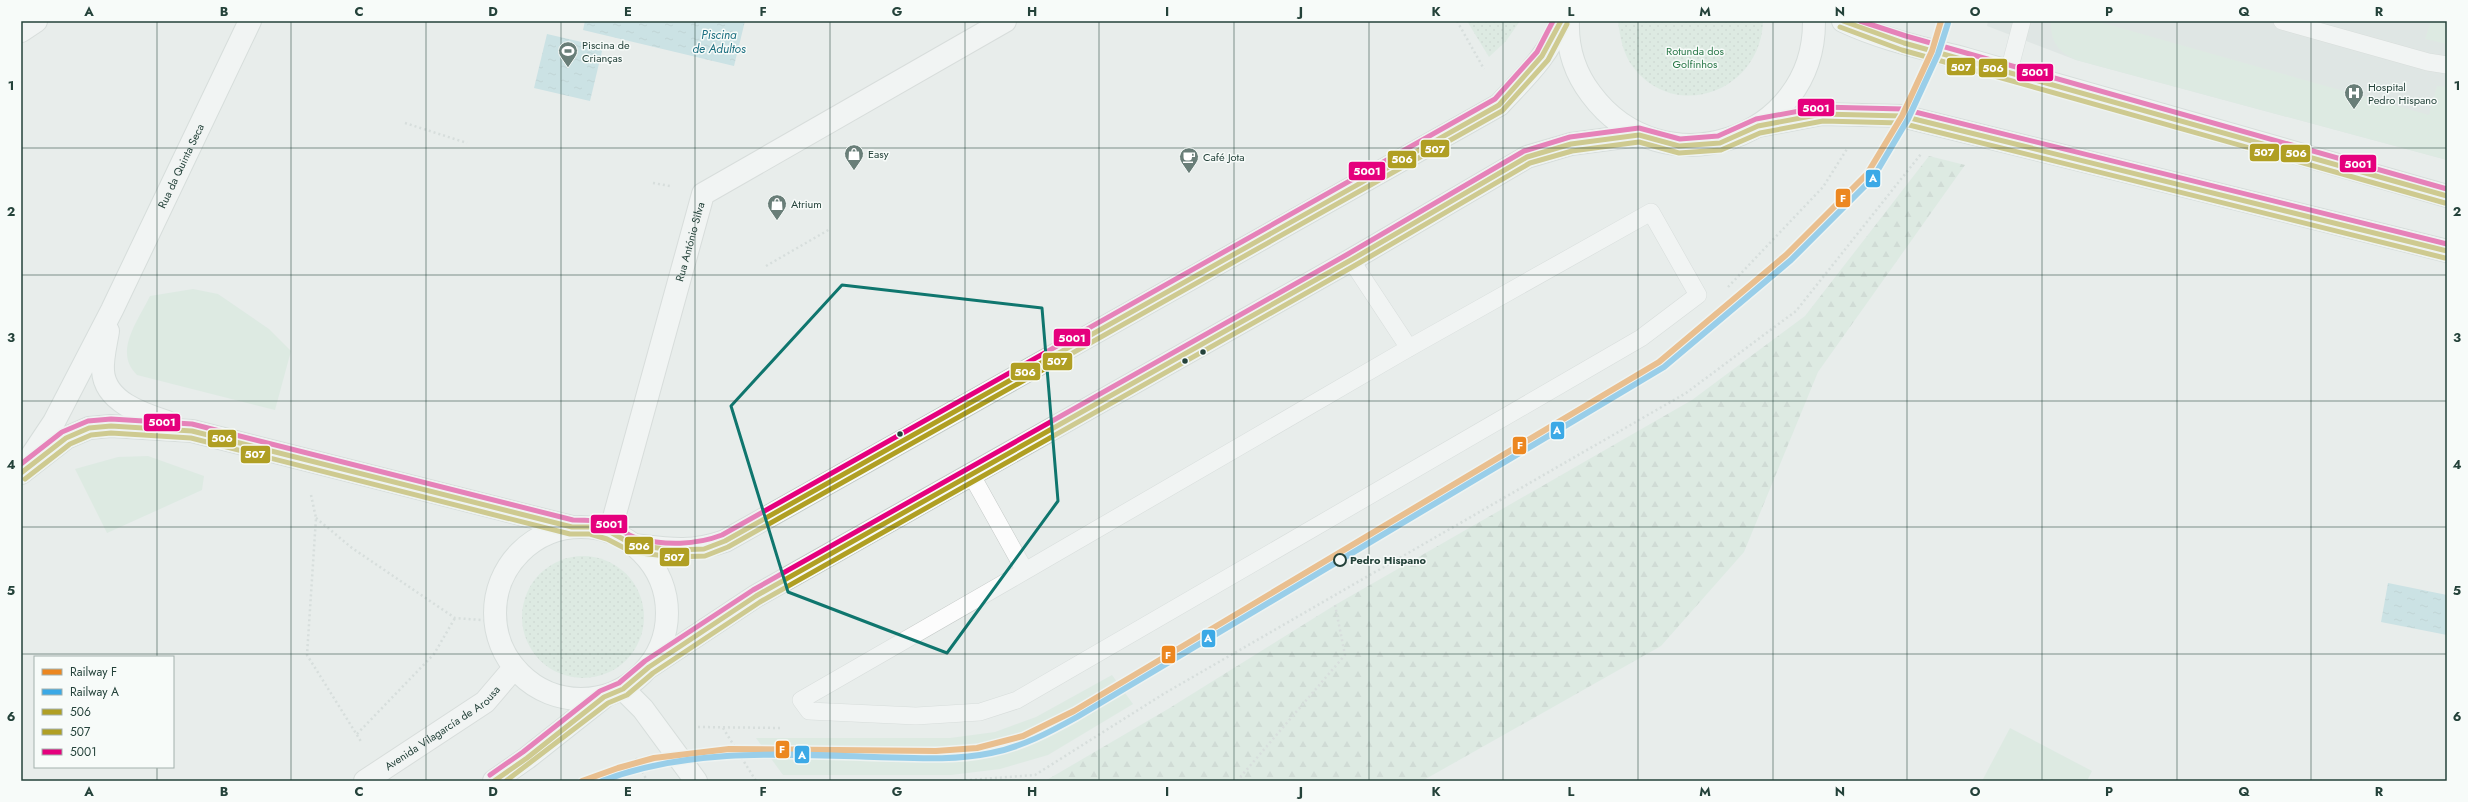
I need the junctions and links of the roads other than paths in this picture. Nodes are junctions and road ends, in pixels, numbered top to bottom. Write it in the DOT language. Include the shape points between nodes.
graph roads {
  1 [pos="36,21"];
  2 [pos="250,21"];
  3 [pos="1005,21"];
  4 [pos="1561,21"];
  5 [pos="1568,21"];
  6 [pos="1814,21"];
  7 [pos="1843,21"];
  8 [pos="2022,21"];
  9 [pos="2282,21"];
  10 [pos="21,31"];
  11 [pos="2447,65"];
  12 [pos="2009,71"];
  13 [pos="1758,126"];
  14 [pos="1639,135"];
  15 [pos="2447,196"];
  16 [pos="2447,251"];
  17 [pos="1351,260"];
  18 [pos="112,310"];
  19 [pos="1409,348"];
  20 [pos="192,431"];
  21 [pos="21,471"];
  22 [pos="972,476"];
  23 [pos="572,527"];
  24 [pos="610,532"];
  25 [pos="634,544"];
  26 [pos="1025,571"];
  27 [pos="514,668"];
  28 [pos="649,668"];
  29 [pos="613,693"];
  30 [pos="372,776"];
  31 [pos="494,781"];
  32 [pos="696,781"];
  1 -- 10 [label="main road"];
  2 -- 18 [label="main road, Rua da Quinta Seca"];
  3 -- 24 [label="main road, Rua António Silva" via="703,194"];
  4 -- 25 [label="main road" via="1540,62 1499,105 1464,125 725,541 704,549 674,550"];
  5 -- 14 [label="main road" via="1567,39 1580,79 1604,112"];
  6 -- 13 [label="main road" via="1814,38 1804,73 1785,103"];
  7 -- 12 [label="main road" via="1876,36"];
  8 -- 12 [label="lane"];
  9 -- 11 [label="lane"];
  12 -- 15 [label="main road"];
  13 -- 14 [label="main road" via="1720,143 1679,146"];
  13 -- 16 [label="main road" via="1822,114 1902,116"];
  14 -- 17 [label="main road" via="1571,144 1527,157"];
  17 -- 19 [label="lane"];
  17 -- 22 [label="main road"];
  18 -- 20 [label="main road, Rua da Quinta Seca" via="103,361 106,383 111,392 128,406"];
  18 -- 21 [label="main road, Rua da Quinta Seca" via="50,428"];
  19 -- 26 [label="lane"];
  19 -- 26 [label="lane" via="1651,212 1698,294 1641,338 1017,700 980,712 916,716 809,710 801,700"];
  20 -- 21 [label="main road" via="111,426 89,428 66,438"];
  20 -- 23 [label="main road"];
  22 -- 26 [label="lane"];
  22 -- 28 [label="main road" via="756,596"];
  23 -- 24 [label="main road" via="591,527"];
  23 -- 27 [label="main road" via="544,537 523,549 506,569 496,594 494,621 501,647"];
  24 -- 25 [label="main road"];
  25 -- 28 [label="main road" via="653,564 664,590 668,617 662,644"];
  27 -- 29 [label="main road" via="532,685 555,696 579,700"];
  27 -- 30 [label="main road, Avenida Vilagarcía de Arousa" via="486,702"];
  28 -- 29 [label="main road" via="637,680"];
  29 -- 31 [label="main road"];
  29 -- 32 [label="main road" via="643,709"];
}
